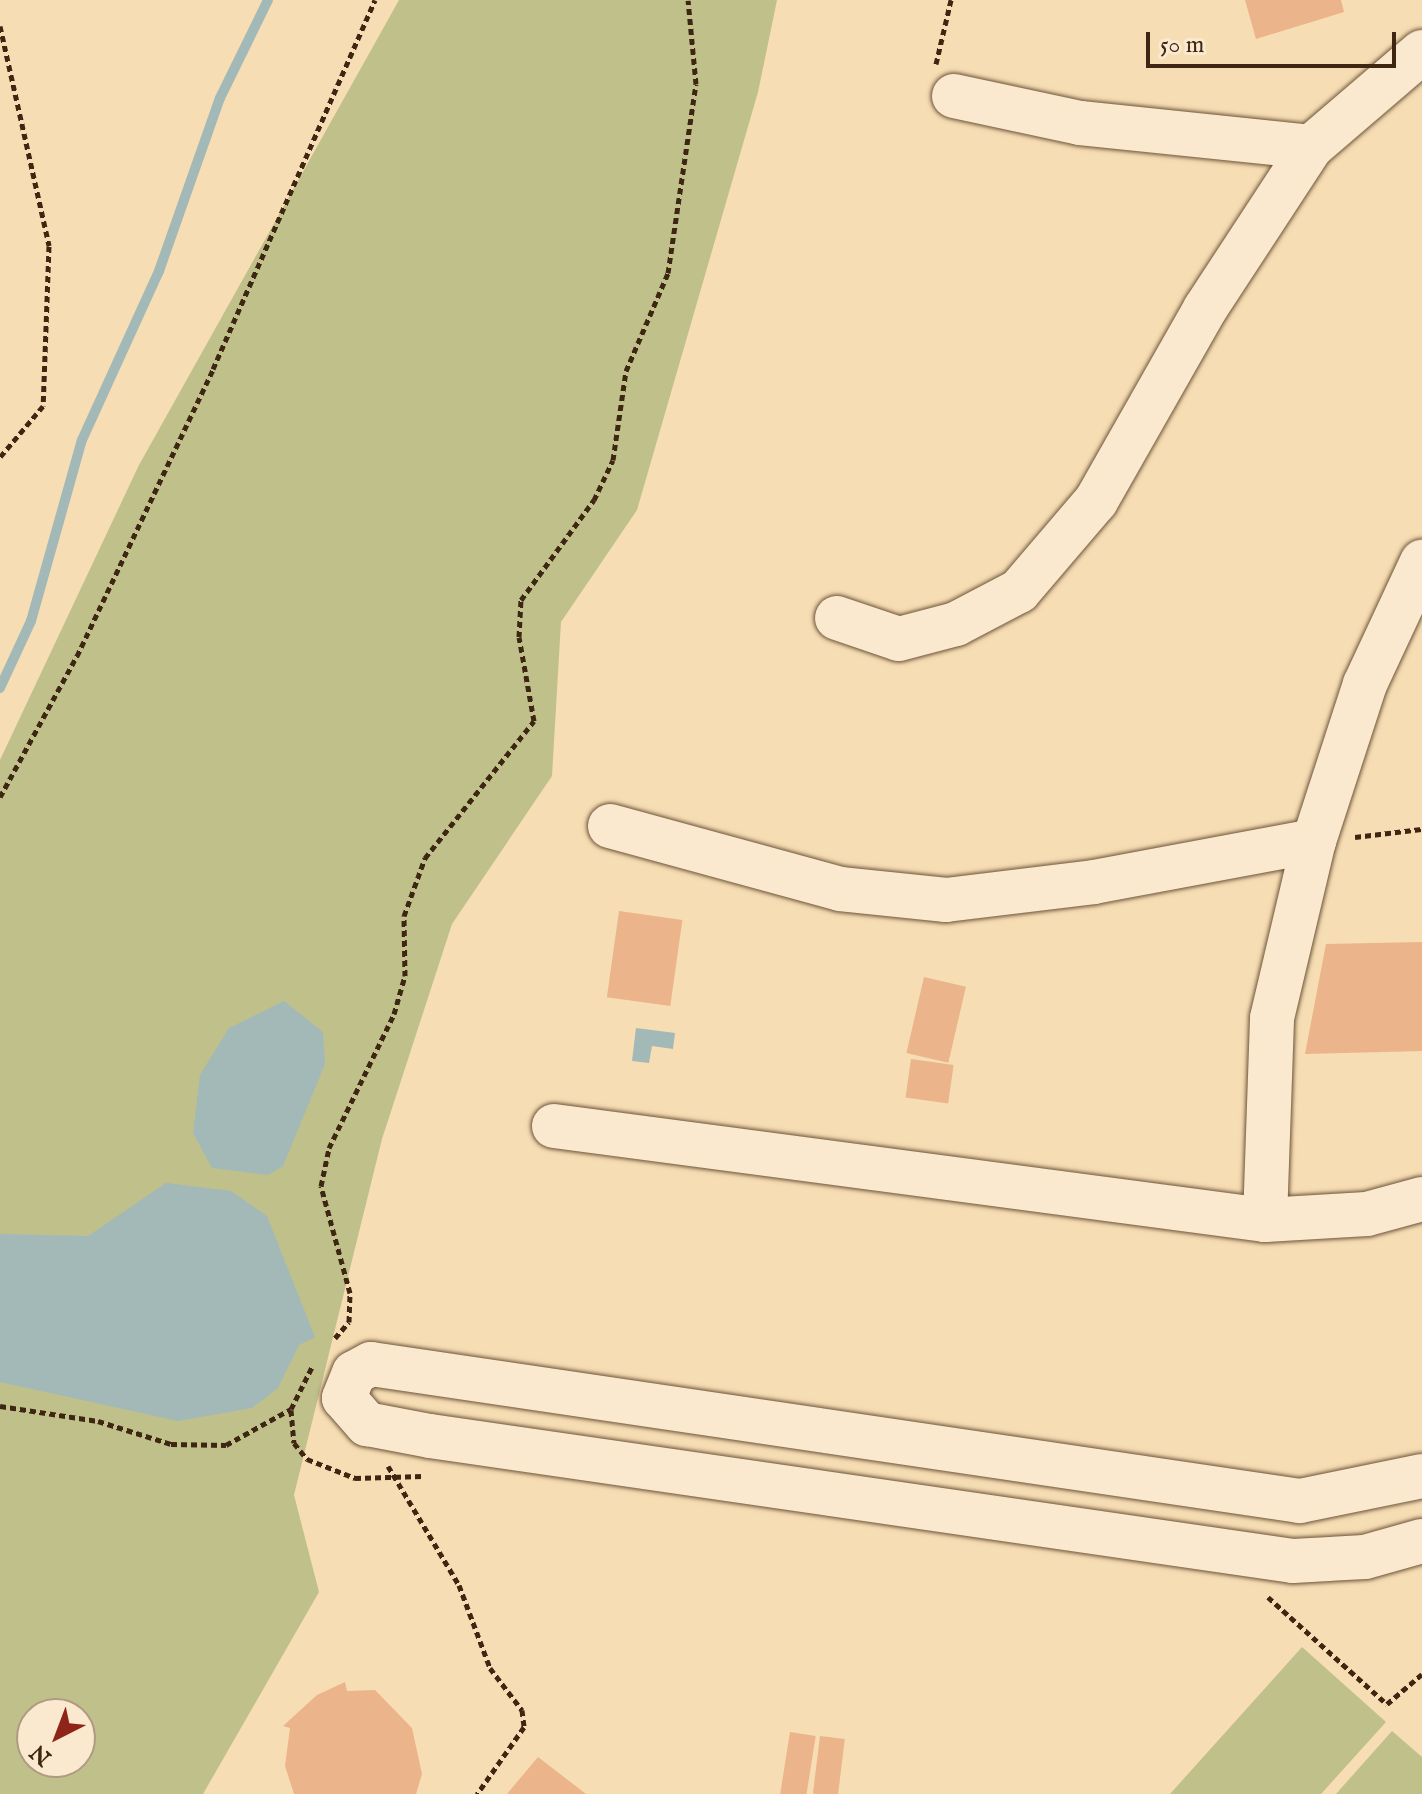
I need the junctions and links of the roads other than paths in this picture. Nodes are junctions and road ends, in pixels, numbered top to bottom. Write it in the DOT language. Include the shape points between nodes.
graph roads {
  1 [pos="1422,52"];
  2 [pos="954,96"];
  3 [pos="1311,147"];
  4 [pos="1422,562"];
  5 [pos="837,618"];
  6 [pos="610,826"];
  7 [pos="1314,841"];
  8 [pos="554,1126"];
  9 [pos="1422,1199"];
  10 [pos="1265,1220"];
  11 [pos="1422,1476"];
  12 [pos="1350,1494"];
  13 [pos="1422,1541"];
  14 [pos="1365,1557"];
  1 -- 3 [label="street"];
  2 -- 3 [label="street" via="1080,123"];
  3 -- 5 [label="street" via="1205,309 1096,501 1019,591 956,624 899,639"];
  4 -- 7 [label="street" via="1365,684"];
  6 -- 7 [label="street" via="840,889 946,900 1094,882"];
  7 -- 10 [label="street" via="1272,1018"];
  8 -- 10 [label="street"];
  9 -- 10 [label="street" via="1367,1214"];
  11 -- 12 [label="street"];
  12 -- 14 [label="street"];
  12 -- 14 [label="street" via="1300,1501 371,1364 354,1373 344,1398 348,1410 383,1427 1293,1561"];
  13 -- 14 [label="street"];
}
